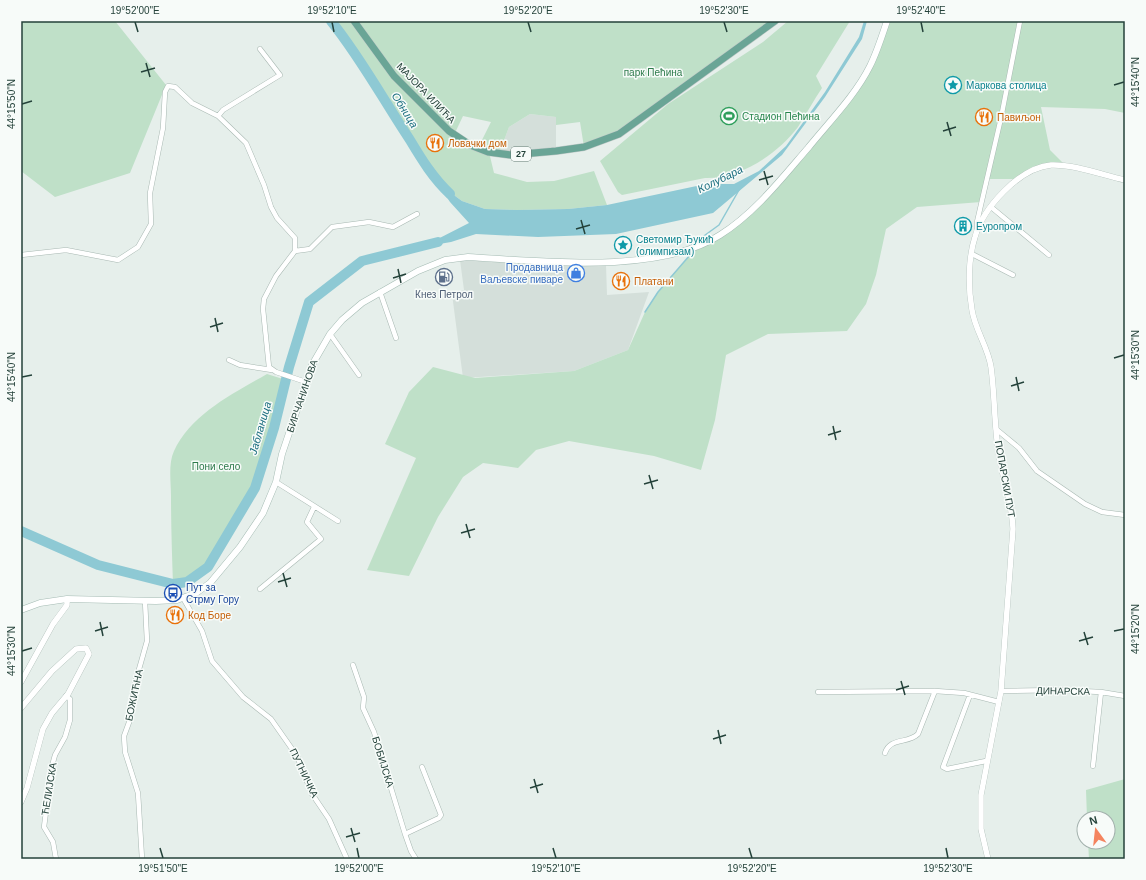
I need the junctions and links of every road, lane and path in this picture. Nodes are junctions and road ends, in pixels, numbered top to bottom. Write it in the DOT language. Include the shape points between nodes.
graph roads {
  1 [pos="354,21"];
  2 [pos="775,21"];
  3 [pos="887,21"];
  4 [pos="1020,21"];
  5 [pos="260,48"];
  6 [pos="218,116"];
  7 [pos="1125,180"];
  8 [pos="991,207"];
  9 [pos="417,214"];
  10 [pos="977,231"];
  11 [pos="295,251"];
  12 [pos="972,254"];
  13 [pos="1049,254"];
  14 [pos="21,255"];
  15 [pos="1013,275"];
  16 [pos="380,292"];
  17 [pos="330,334"];
  18 [pos="396,338"];
  19 [pos="229,360"];
  20 [pos="274,372"];
  21 [pos="359,375"];
  22 [pos="306,382"];
  23 [pos="996,429"];
  24 [pos="276,482"];
  25 [pos="314,507"];
  26 [pos="1125,515"];
  27 [pos="338,521"];
  28 [pos="260,589"];
  29 [pos="183,598"];
  30 [pos="67,599"];
  31 [pos="145,601"];
  32 [pos="21,610"];
  33 [pos="353,665"];
  34 [pos="21,682"];
  35 [pos="935,691"];
  36 [pos="1001,691"];
  37 [pos="818,692"];
  38 [pos="1101,692"];
  39 [pos="970,695"];
  40 [pos="66,696"];
  41 [pos="1125,696"];
  42 [pos="999,702"];
  43 [pos="21,708"];
  44 [pos="885,753"];
  45 [pos="986,761"];
  46 [pos="1093,766"];
  47 [pos="422,767"];
  48 [pos="21,802"];
  49 [pos="405,834"];
  50 [pos="56,859"];
  51 [pos="142,859"];
  52 [pos="347,859"];
  53 [pos="416,859"];
  54 [pos="988,859"];
  1 -- 2 [label="main road, МАЈОРА ИЛИЋА / 27" via="394,76 448,131 470,146 488,152 511,155 573,149 615,136"];
  3 -- 16 [label="main road, БИРЧАНИНОВА" via="870,66 854,92 768,193 741,219 712,240 680,252 629,261 452,258 425,267"];
  4 -- 10 [label="street"];
  5 -- 6 [label="street" via="280,75 223,110"];
  6 -- 11 [label="street" via="246,143 264,185 270,207 295,238"];
  6 -- 14 [label="street" via="192,103 175,87 168,86 165,92 163,128 150,193 151,224 138,247 118,260 66,250"];
  7 -- 8 [label="street, ПОПАРСКИ ПУТ" via="1066,166 1045,166 1018,179"];
  8 -- 10 [label="street, ПОПАРСКИ ПУТ"];
  8 -- 13 [label="street"];
  9 -- 11 [label="street" via="394,227 369,222 332,227 310,249"];
  10 -- 12 [label="street, ПОПАРСКИ ПУТ"];
  11 -- 20 [label="street" via="276,276 264,299 268,364"];
  12 -- 15 [label="street"];
  12 -- 23 [label="street, ПОПАРСКИ ПУТ" via="972,312 990,362"];
  16 -- 17 [label="main road, БИРЧАНИНОВА" via="357,307"];
  16 -- 18 [label="street"];
  17 -- 21 [label="street"];
  17 -- 22 [label="main road, БИРЧАНИНОВА" via="315,358"];
  19 -- 20 [label="street"];
  20 -- 22 [label="street"];
  22 -- 24 [label="main road, БИРЧАНИНОВА" via="282,454"];
  23 -- 26 [label="street" via="1018,448 1037,471 1085,504 1102,512"];
  23 -- 36 [label="street, ПОПАРСКИ ПУТ" via="1013,529"];
  24 -- 25 [label="street"];
  24 -- 29 [label="main road, БИРЧАНИНОВА" via="263,513 240,547 210,583"];
  25 -- 27 [label="street"];
  25 -- 28 [label="street" via="307,522 322,539"];
  29 -- 31 [label="main road, БИРЧАНИНОВА"];
  29 -- 52 [label="street, ПУТНИЧКА" via="202,632 212,662 243,697 271,719 297,756 312,794 329,819"];
  30 -- 31 [label="main road, БИРЧАНИНОВА"];
  30 -- 32 [label="main road, БИРЧАНИНОВА"];
  30 -- 34 [label="street" via="67,605 53,624"];
  31 -- 51 [label="street, БОЖИЋНА" via="146,641 134,687 131,717 124,736 125,752 138,793"];
  33 -- 49 [label="street, БОБИЈСКА" via="364,697 363,708 374,732"];
  35 -- 37 [label="street"];
  35 -- 39 [label="street"];
  35 -- 44 [label="street" via="918,734 913,738 893,743 888,746"];
  36 -- 38 [label="street, ДИНАРСКА"];
  36 -- 42 [label="street, ПОПАРСКИ ПУТ"];
  38 -- 41 [label="street, ДИНАРСКА"];
  38 -- 46 [label="street"];
  39 -- 42 [label="street"];
  39 -- 45 [label="street" via="943,767 947,769"];
  40 -- 43 [label="street" via="89,654 86,648 76,649 52,670"];
  40 -- 48 [label="street" via="43,729"];
  40 -- 50 [label="street, ЋЕЛИЈСКА" via="70,698 70,720 52,766 44,827 54,842"];
  42 -- 45 [label="street, ПОПАРСКИ ПУТ"];
  45 -- 54 [label="street, ПОПАРСКИ ПУТ" via="980,815"];
  47 -- 49 [label="street" via="441,815"];
  49 -- 53 [label="street, БОБИЈСКА"];
}
